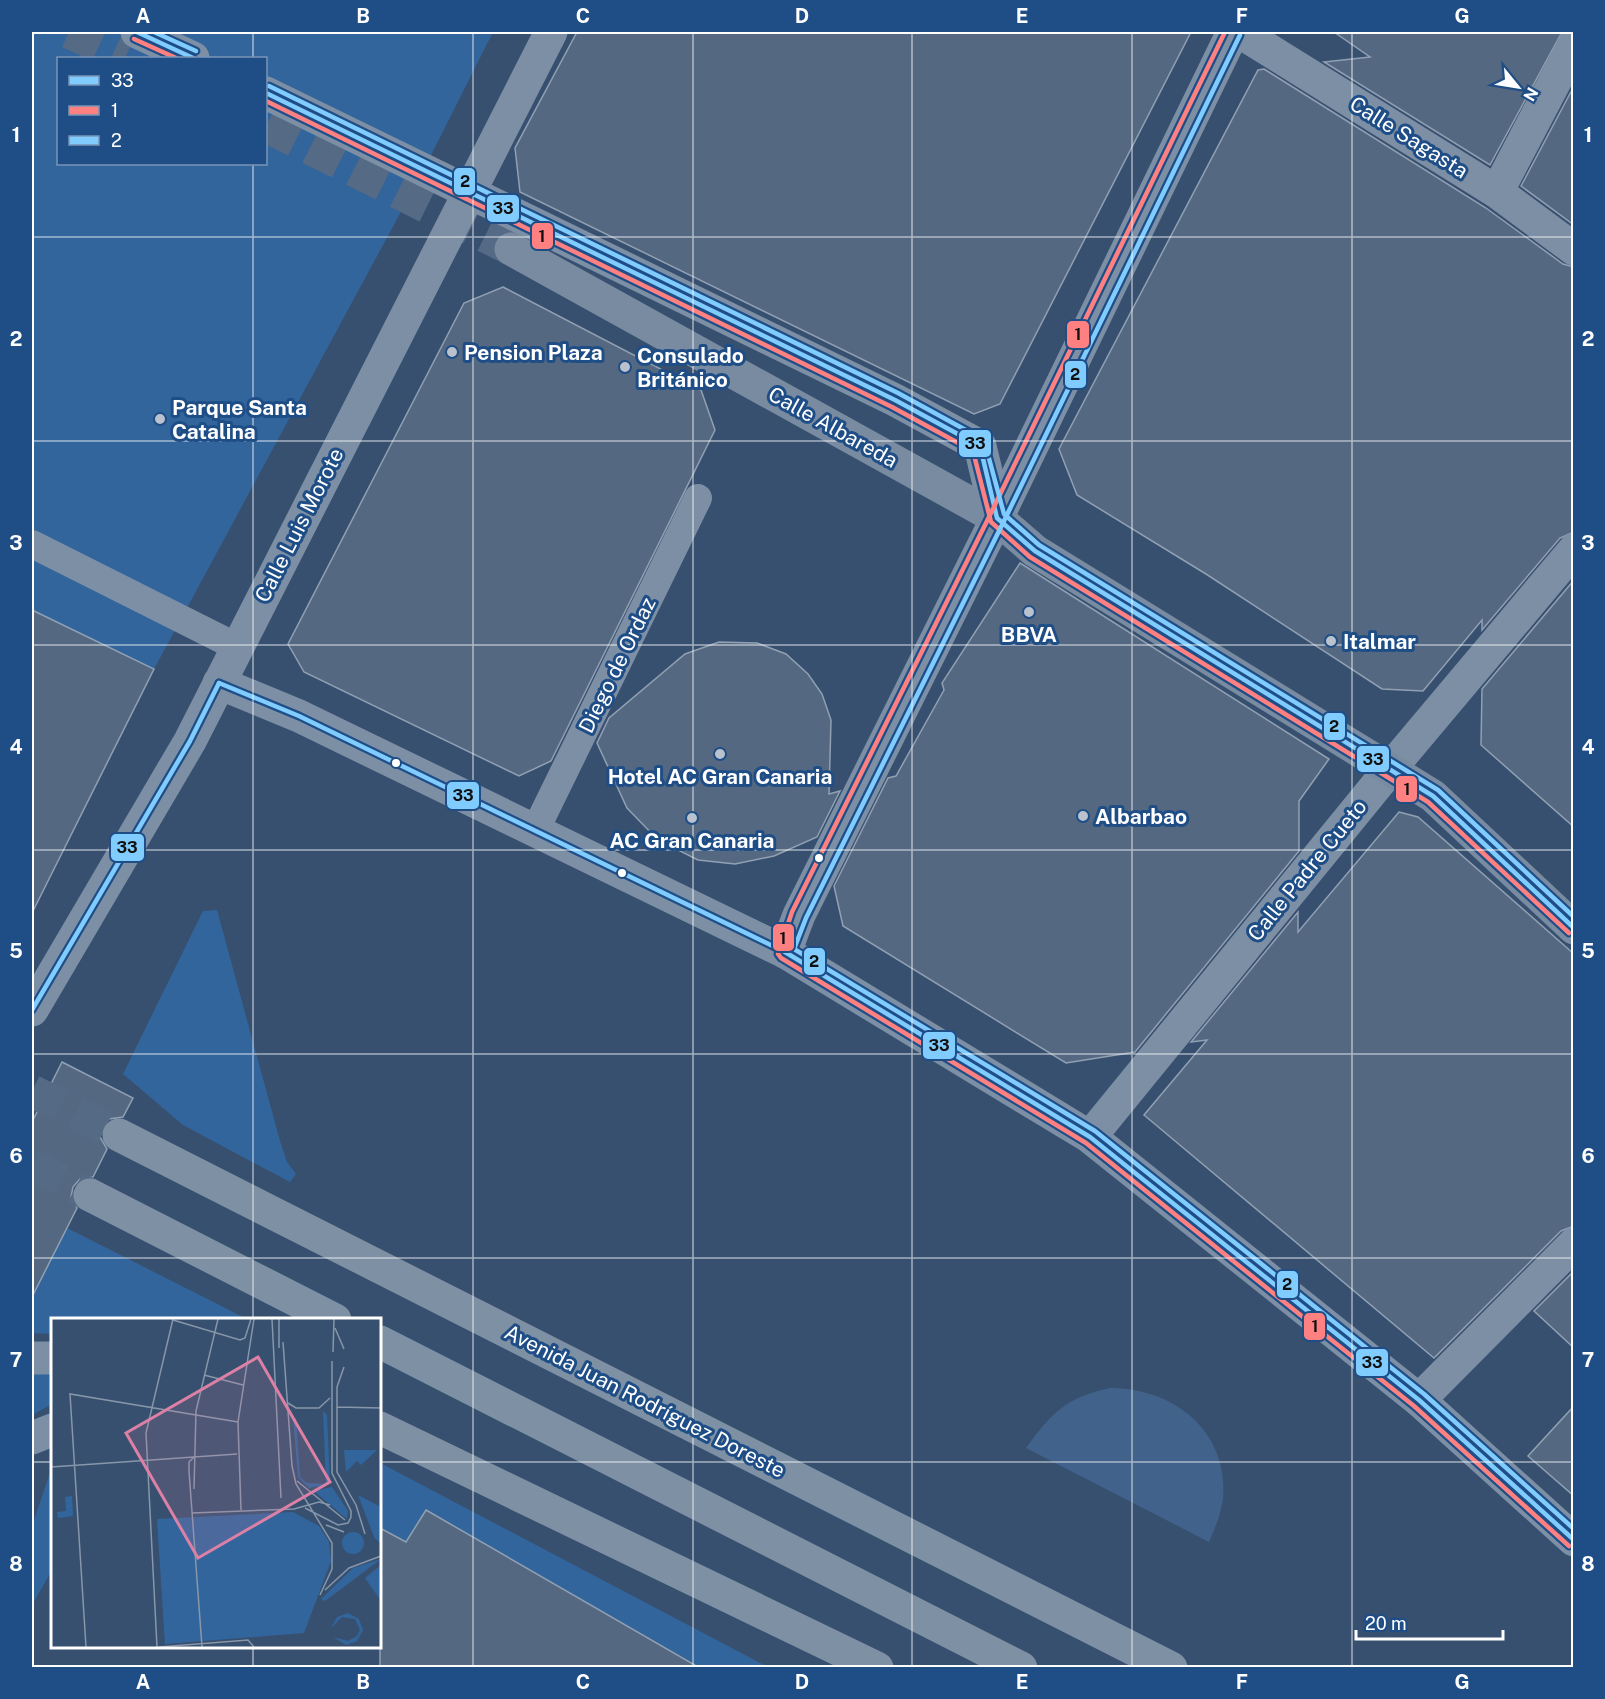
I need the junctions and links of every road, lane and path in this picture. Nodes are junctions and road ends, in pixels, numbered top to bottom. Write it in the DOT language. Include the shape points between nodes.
graph roads {
  1 [pos="137,32"];
  2 [pos="551,32"];
  3 [pos="1233,32"];
  4 [pos="1240,32"];
  5 [pos="1574,45"];
  6 [pos="192,57"];
  7 [pos="267,93"];
  8 [pos="470,192"];
  9 [pos="1497,192"];
  10 [pos="511,249"];
  11 [pos="1574,249"];
  12 [pos="698,498"];
  13 [pos="997,518"];
  14 [pos="32,544"];
  15 [pos="1574,550"];
  16 [pos="237,647"];
  17 [pos="219,683"];
  18 [pos="1390,769"];
  19 [pos="535,831"];
  20 [pos="1574,928"];
  21 [pos="784,952"];
  22 [pos="32,1010"];
  23 [pos="119,1135"];
  24 [pos="1090,1137"];
  25 [pos="90,1195"];
  26 [pos="1574,1244"];
  27 [pos="331,1318"];
  28 [pos="381,1343"];
  29 [pos="32,1358"];
  30 [pos="51,1358"];
  31 [pos="1419,1400"];
  32 [pos="381,1428"];
  33 [pos="51,1431"];
  34 [pos="32,1438"];
  35 [pos="1574,1540"];
  36 [pos="877,1668"];
  37 [pos="1021,1668"];
  38 [pos="1171,1668"];
  1 -- 6 [label="street"];
  2 -- 8 [label="street, Calle Luis Morote"];
  3 -- 13 [label="street"];
  4 -- 9 [label="street, Calle Sagasta"];
  5 -- 9 [label="street"];
  7 -- 8 [label="street"];
  8 -- 13 [label="street" via="895,400 980,446"];
  8 -- 16 [label="street, Calle Luis Morote"];
  9 -- 11 [label="street, Calle Sagasta"];
  10 -- 13 [label="street, Calle Albareda"];
  12 -- 19 [label="lane, Diego de Ordaz"];
  13 -- 18 [label="street, Calle Albareda" via="1035,550"];
  13 -- 21 [label="street"];
  14 -- 16 [label="lane"];
  15 -- 18 [label="street, Calle Padre Cueto"];
  16 -- 17 [label="street, Calle Luis Morote"];
  17 -- 19 [label="street" via="299,716"];
  17 -- 22 [label="street, Calle Luis Morote" via="190,741"];
  18 -- 20 [label="street, Calle Albareda" via="1433,796"];
  18 -- 24 [label="street, Calle Padre Cueto"];
  19 -- 21 [label="street"];
  21 -- 24 [label="street"];
  23 -- 38 [label="highway, Avenida Juan Rodríguez Doreste"];
  24 -- 31 [label="street"];
  25 -- 27 [label="highway"];
  26 -- 31 [label="street"];
  28 -- 37 [label="highway"];
  29 -- 30 [label="street"];
  31 -- 35 [label="street"];
  32 -- 36 [label="highway"];
  33 -- 34 [label="street"];
}
